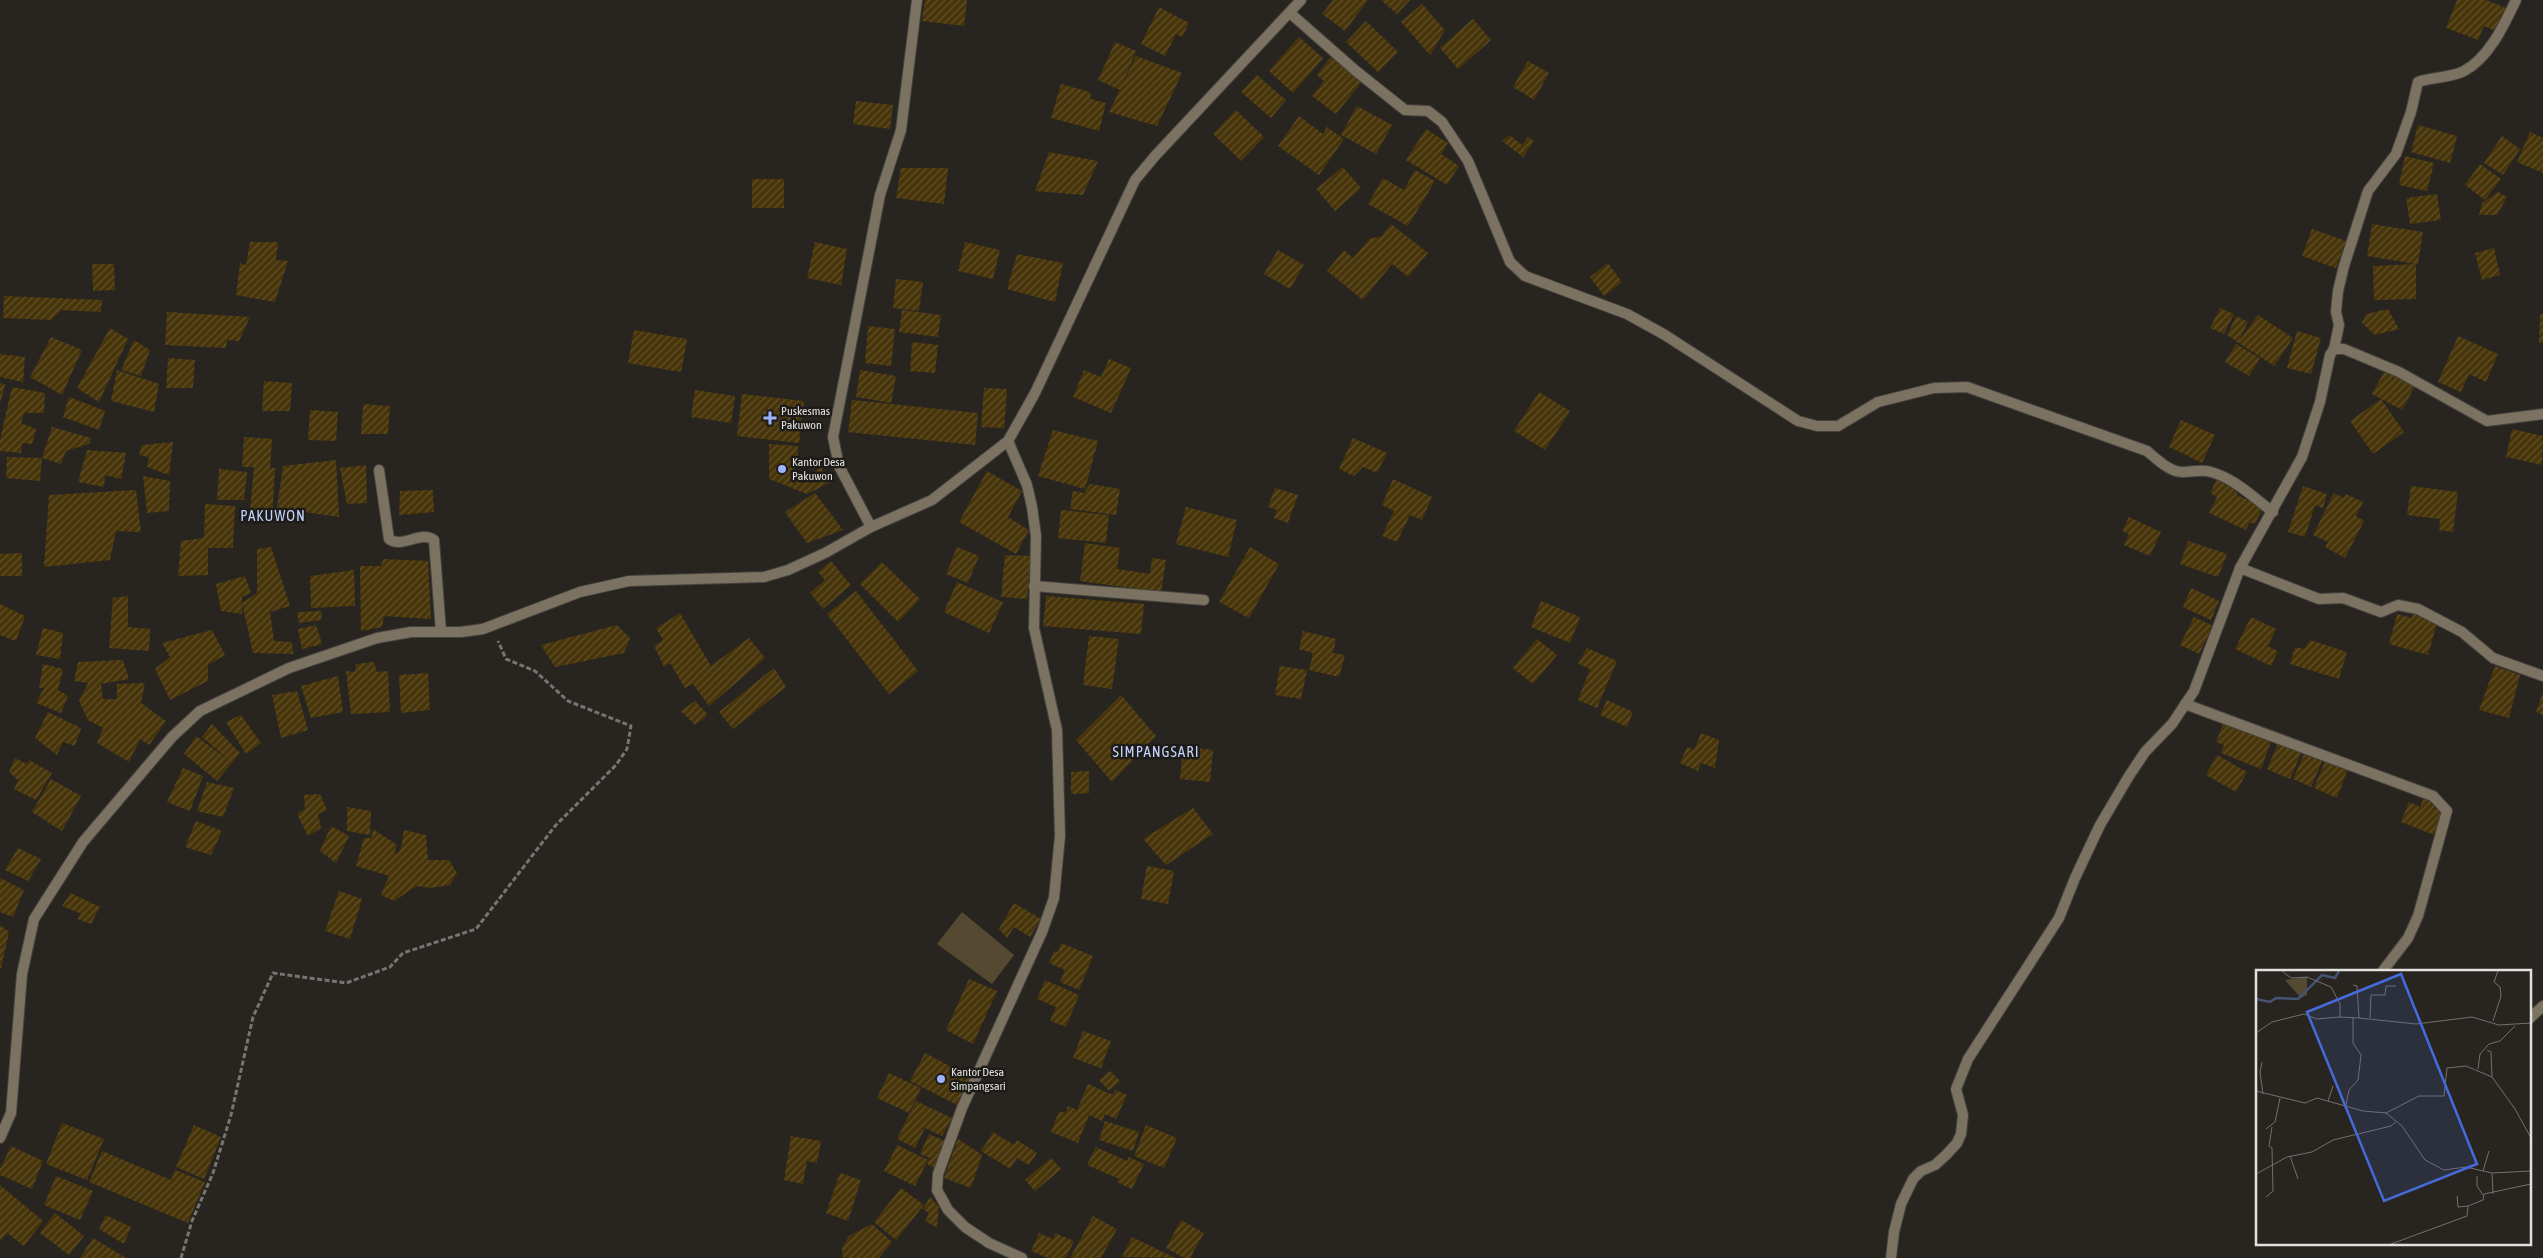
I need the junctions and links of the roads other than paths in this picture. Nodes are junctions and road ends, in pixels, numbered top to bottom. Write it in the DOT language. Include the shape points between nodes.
graph roads {
  1 [pos="917,0"];
  2 [pos="1301,0"];
  3 [pos="2516,0"];
  4 [pos="1290,13"];
  5 [pos="2334,349"];
  6 [pos="2543,414"];
  7 [pos="1008,441"];
  8 [pos="380,470"];
  9 [pos="2273,512"];
  10 [pos="871,527"];
  11 [pos="2240,568"];
  12 [pos="1034,586"];
  13 [pos="1204,600"];
  14 [pos="441,632"];
  15 [pos="2543,676"];
  16 [pos="2185,704"];
  17 [pos="2384,970"];
  18 [pos="2543,1006"];
  19 [pos="2530,1018"];
  20 [pos="0,1138"];
  21 [pos="1022,1258"];
  22 [pos="1891,1258"];
  1 -- 10 [label="street" via="901,130 880,195 833,437 839,466"];
  2 -- 4 [label="street"];
  3 -- 5 [label="street" via="2488,50 2473,64 2463,72 2418,82 2396,154 2368,191 2344,266 2338,291"];
  4 -- 7 [label="street" via="1135,180 1035,393"];
  4 -- 9 [label="street" via="1405,110 1428,111 1442,122 1468,161 1510,262 1525,276 1627,314 1798,420 1817,426 1838,426 1878,402 1934,388 1967,388 2147,452 2170,469 2211,472 2236,484"];
  5 -- 6 [label="street" via="2344,348 2399,372 2487,421"];
  5 -- 9 [label="street" via="2302,457"];
  7 -- 10 [label="street" via="932,500"];
  7 -- 12 [label="street" via="1032,507 1036,536"];
  8 -- 14 [label="street" via="389,539 396,543 429,537 434,540"];
  9 -- 11 [label="street"];
  10 -- 14 [label="street" via="825,553 764,577 629,581 580,592 491,626"];
  11 -- 15 [label="street" via="2319,599 2343,598 2381,612 2398,605 2418,609 2462,632 2493,658"];
  11 -- 16 [label="street" via="2212,647 2194,691"];
  12 -- 13 [label="street"];
  12 -- 21 [label="street" via="1034,628 1057,730 1060,836 1054,898 1042,932 962,1108 938,1174 937,1190 948,1210 965,1226 989,1243"];
  14 -- 20 [label="street" via="411,632 376,638 289,668 200,711 172,737 83,842 34,919 22,974 12,1114"];
  16 -- 17 [label="street" via="2433,796 2447,812 2418,916 2408,938"];
  16 -- 22 [label="street" via="2129,776 2100,825 2059,918 1968,1059 1956,1089 1963,1115 1961,1134 1957,1144 1946,1155 1913,1179 1901,1204"];
  18 -- 19 [label="street"];
}
